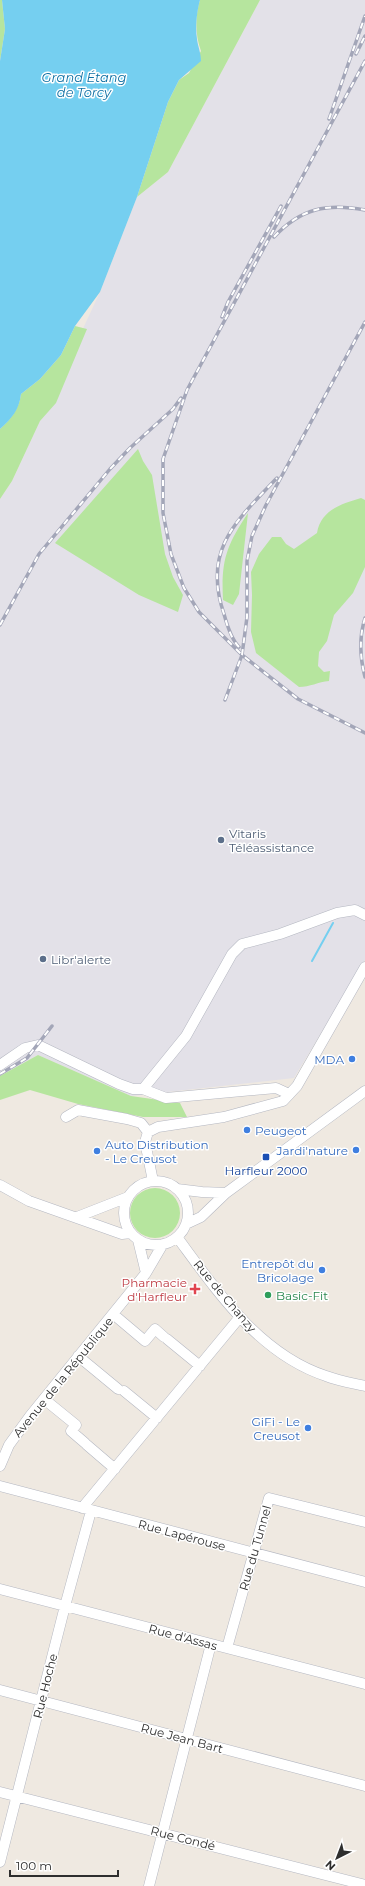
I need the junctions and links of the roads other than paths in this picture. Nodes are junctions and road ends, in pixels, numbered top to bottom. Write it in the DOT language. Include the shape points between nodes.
graph roads {
  1 [pos="365,915"];
  2 [pos="365,967"];
  3 [pos="0,1065"];
  4 [pos="143,1089"];
  5 [pos="365,1091"];
  6 [pos="289,1094"];
  7 [pos="66,1117"];
  8 [pos="148,1132"];
  9 [pos="154,1181"];
  10 [pos="0,1185"];
  11 [pos="177,1189"];
  12 [pos="226,1193"];
  13 [pos="128,1197"];
  14 [pos="77,1217"];
  15 [pos="186,1224"];
  16 [pos="135,1236"];
  17 [pos="177,1237"];
  18 [pos="163,1244"];
  19 [pos="146,1273"];
  20 [pos="113,1314"];
  21 [pos="240,1317"];
  22 [pos="78,1356"];
  23 [pos="200,1366"];
  24 [pos="365,1386"];
  25 [pos="44,1399"];
  26 [pos="157,1418"];
  27 [pos="0,1466"];
  28 [pos="115,1469"];
  29 [pos="0,1486"];
  30 [pos="86,1510"];
  31 [pos="365,1522"];
  32 [pos="252,1554"];
  33 [pos="365,1582"];
  34 [pos="0,1590"];
  35 [pos="65,1606"];
  36 [pos="211,1644"];
  37 [pos="227,1648"];
  38 [pos="365,1684"];
  39 [pos="0,1690"];
  40 [pos="41,1701"];
  41 [pos="186,1739"];
  42 [pos="365,1786"];
  43 [pos="0,1792"];
  44 [pos="16,1796"];
  45 [pos="163,1832"];
  46 [pos="0,1862"];
  47 [pos="365,1885"];
  48 [pos="149,1886"];
  1 -- 4 [label="street" via="355,910 337,913 280,934 242,944 232,954 186,1036"];
  2 -- 6 [label="street" via="297,1086"];
  3 -- 4 [label="street" via="25,1048 38,1045 119,1084 133,1089"];
  4 -- 6 [label="street" via="166,1098 276,1088"];
  5 -- 12 [label="street"];
  6 -- 8 [label="street" via="283,1101 224,1117 158,1127"];
  7 -- 8 [label="street" via="78,1110 127,1119 141,1124"];
  8 -- 9 [label="street" via="145,1142"];
  9 -- 11 [label="street" via="170,1184"];
  9 -- 13 [label="street" via="134,1189"];
  10 -- 14 [label="street" via="29,1201"];
  11 -- 12 [label="street"];
  11 -- 15 [label="street" via="187,1205"];
  12 -- 15 [label="street" via="201,1217"];
  13 -- 14 [label="street"];
  13 -- 16 [label="street" via="124,1216 126,1225"];
  14 -- 16 [label="street" via="122,1234"];
  15 -- 17 [label="street"];
  16 -- 18 [label="street" via="154,1245"];
  16 -- 19 [label="street"];
  17 -- 18 [label="street"];
  17 -- 21 [label="street, Rue de Chanzy"];
  18 -- 19 [label="street, Avenue de la République"];
  19 -- 20 [label="street, Avenue de la République"];
  20 -- 22 [label="street, Avenue de la République"];
  20 -- 23 [label="street" via="145,1341 155,1329"];
  21 -- 23 [label="street"];
  21 -- 24 [label="street, Rue de Chanzy" via="270,1345 292,1360 326,1376"];
  22 -- 25 [label="street, Avenue de la République"];
  22 -- 26 [label="street"];
  23 -- 26 [label="street"];
  25 -- 27 [label="street, Avenue de la République" via="9,1445"];
  25 -- 28 [label="street" via="76,1425 71,1431"];
  26 -- 28 [label="street"];
  28 -- 30 [label="street"];
  29 -- 30 [label="street, Rue Lapérouse"];
  30 -- 32 [label="street, Rue Lapérouse"];
  30 -- 35 [label="street, Rue Hoche"];
  31 -- 32 [label="street, Rue du Tunnel" via="269,1498"];
  32 -- 33 [label="street, Rue Lapérouse"];
  32 -- 37 [label="street, Rue du Tunnel"];
  34 -- 35 [label="street, Rue d'Assas"];
  35 -- 36 [label="street, Rue d'Assas"];
  35 -- 40 [label="street, Rue Hoche"];
  36 -- 37 [label="street, Rue d'Assas"];
  36 -- 41 [label="street"];
  37 -- 38 [label="street, Rue d'Assas"];
  39 -- 40 [label="street, Rue Jean Bart"];
  40 -- 41 [label="street, Rue Jean Bart"];
  40 -- 44 [label="street, Rue Hoche"];
  41 -- 42 [label="street, Rue Jean Bart"];
  41 -- 45 [label="street"];
  43 -- 44 [label="street, Rue Condé"];
  44 -- 45 [label="street, Rue Condé"];
  44 -- 46 [label="street, Rue Hoche"];
  45 -- 47 [label="street, Rue Condé"];
  45 -- 48 [label="street"];
}
